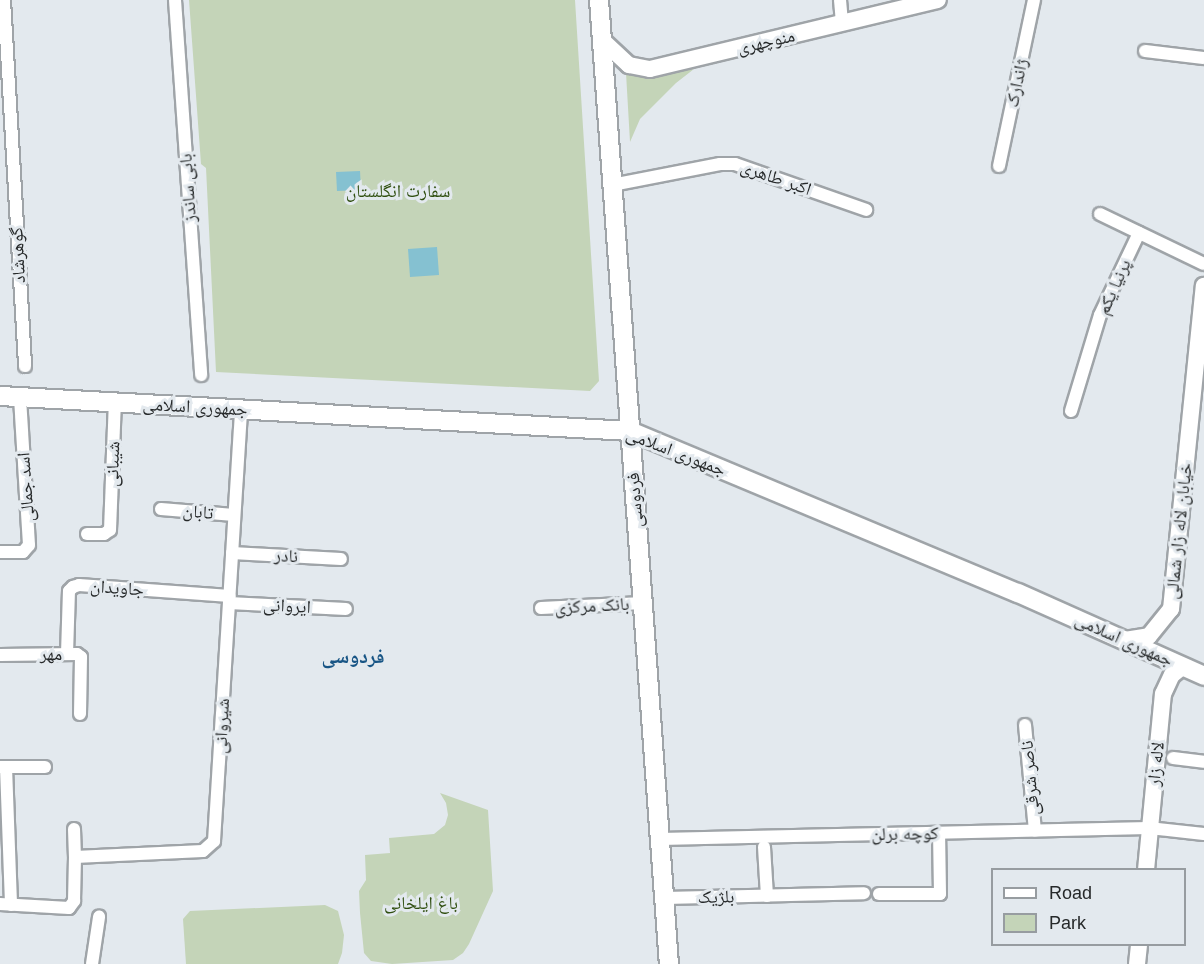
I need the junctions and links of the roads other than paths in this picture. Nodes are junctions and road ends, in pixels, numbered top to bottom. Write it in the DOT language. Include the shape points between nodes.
graph roads {
  1 [pos="4,0"];
  2 [pos="175,0"];
  3 [pos="599,0"];
  4 [pos="840,0"];
  5 [pos="938,0"];
  6 [pos="1034,0"];
  7 [pos="842,24"];
  8 [pos="602,40"];
  9 [pos="1144,51"];
  10 [pos="1204,58"];
  11 [pos="999,166"];
  12 [pos="612,185"];
  13 [pos="866,210"];
  14 [pos="1100,214"];
  15 [pos="1139,233"];
  16 [pos="1204,264"];
  17 [pos="1204,286"];
  18 [pos="25,366"];
  19 [pos="201,375"];
  20 [pos="0,396"];
  21 [pos="20,397"];
  22 [pos="115,402"];
  23 [pos="241,409"];
  24 [pos="1071,411"];
  25 [pos="630,431"];
  26 [pos="161,509"];
  27 [pos="234,515"];
  28 [pos="87,534"];
  29 [pos="0,552"];
  30 [pos="232,553"];
  31 [pos="341,559"];
  32 [pos="229,600"];
  33 [pos="643,603"];
  34 [pos="541,608"];
  35 [pos="346,609"];
  36 [pos="1125,640"];
  37 [pos="67,654"];
  38 [pos="0,655"];
  39 [pos="1183,666"];
  40 [pos="1204,675"];
  41 [pos="80,714"];
  42 [pos="1025,725"];
  43 [pos="1173,758"];
  44 [pos="1204,762"];
  45 [pos="3,767"];
  46 [pos="45,767"];
  47 [pos="1149,828"];
  48 [pos="74,829"];
  49 [pos="1035,831"];
  50 [pos="939,833"];
  51 [pos="1204,834"];
  52 [pos="660,839"];
  53 [pos="764,847"];
  54 [pos="75,857"];
  55 [pos="1146,868"];
  56 [pos="864,893"];
  57 [pos="879,894"];
  58 [pos="767,896"];
  59 [pos="665,898"];
  60 [pos="6,904"];
  61 [pos="99,917"];
  62 [pos="1139,946"];
  63 [pos="92,964"];
  64 [pos="669,964"];
  65 [pos="1137,964"];
  1 -- 18 [label="street, گوهرشاد"];
  2 -- 19 [label="street, بابی ساندز"];
  3 -- 8 [label="main road, فردوسی"];
  4 -- 7 [label="street"];
  5 -- 7 [label="main road, منوچهری"];
  6 -- 11 [label="street, ژاندارک"];
  7 -- 8 [label="main road, منوچهری" via="650,69 629,65"];
  8 -- 12 [label="main road, فردوسی"];
  9 -- 10 [label="street"];
  12 -- 13 [label="street, اکبر طاهری" via="735,164"];
  12 -- 25 [label="main road, فردوسی"];
  14 -- 15 [label="street"];
  15 -- 16 [label="street"];
  15 -- 24 [label="street, پرنیا یکم" via="1100,315"];
  17 -- 36 [label="main road, خیابان لاله زار شمالی" via="1171,609 1149,636"];
  20 -- 21 [label="main road, جمهوری اسلامی"];
  21 -- 22 [label="main road, جمهوری اسلامی"];
  21 -- 29 [label="street, اسد جمالی" via="29,545 23,552"];
  22 -- 23 [label="main road, جمهوری اسلامی"];
  22 -- 28 [label="street, شیبانی" via="110,526 108,533"];
  23 -- 25 [label="main road, جمهوری اسلامی"];
  23 -- 27 [label="street, شیروانی"];
  25 -- 33 [label="main road, فردوسی"];
  25 -- 36 [label="main road, جمهوری اسلامی"];
  26 -- 27 [label="street, تابان"];
  27 -- 30 [label="street, شیروانی"];
  30 -- 31 [label="street, نادر"];
  30 -- 32 [label="street, شیروانی"];
  32 -- 35 [label="street, ایروانی"];
  32 -- 37 [label="street, جاویدان" via="79,585 69,591"];
  32 -- 54 [label="street, شیروانی" via="215,836 210,846 203,851"];
  33 -- 34 [label="street, بانک مرکزی"];
  33 -- 52 [label="main road, فردوسی"];
  36 -- 39 [label="main road, جمهوری اسلامی"];
  37 -- 38 [label="street, مهر"];
  37 -- 41 [label="street, مهر" via="77,654 82,661"];
  39 -- 40 [label="main road, جمهوری اسلامی"];
  39 -- 47 [label="main road, لاله زار" via="1172,675 1163,694"];
  42 -- 49 [label="street, ناصر شرقی"];
  43 -- 44 [label="street"];
  45 -- 46 [label="street"];
  45 -- 60 [label="street"];
  47 -- 49 [label="street, کوچه برلن"];
  47 -- 51 [label="street, کوچه برلن"];
  47 -- 55 [label="main road, لاله زار"];
  48 -- 54 [label="street"];
  49 -- 50 [label="street, کوچه برلن"];
  50 -- 52 [label="street, کوچه برلن"];
  50 -- 57 [label="street" via="940,894"];
  52 -- 59 [label="main road, فردوسی"];
  53 -- 58 [label="street"];
  54 -- 60 [label="street" via="71,906 64,909"];
  56 -- 58 [label="street, بلژیک" via="780,899"];
  58 -- 59 [label="street, بلژیک"];
  59 -- 64 [label="main road, فردوسی"];
  61 -- 63 [label="street"];
  62 -- 65 [label="main road"];
}
